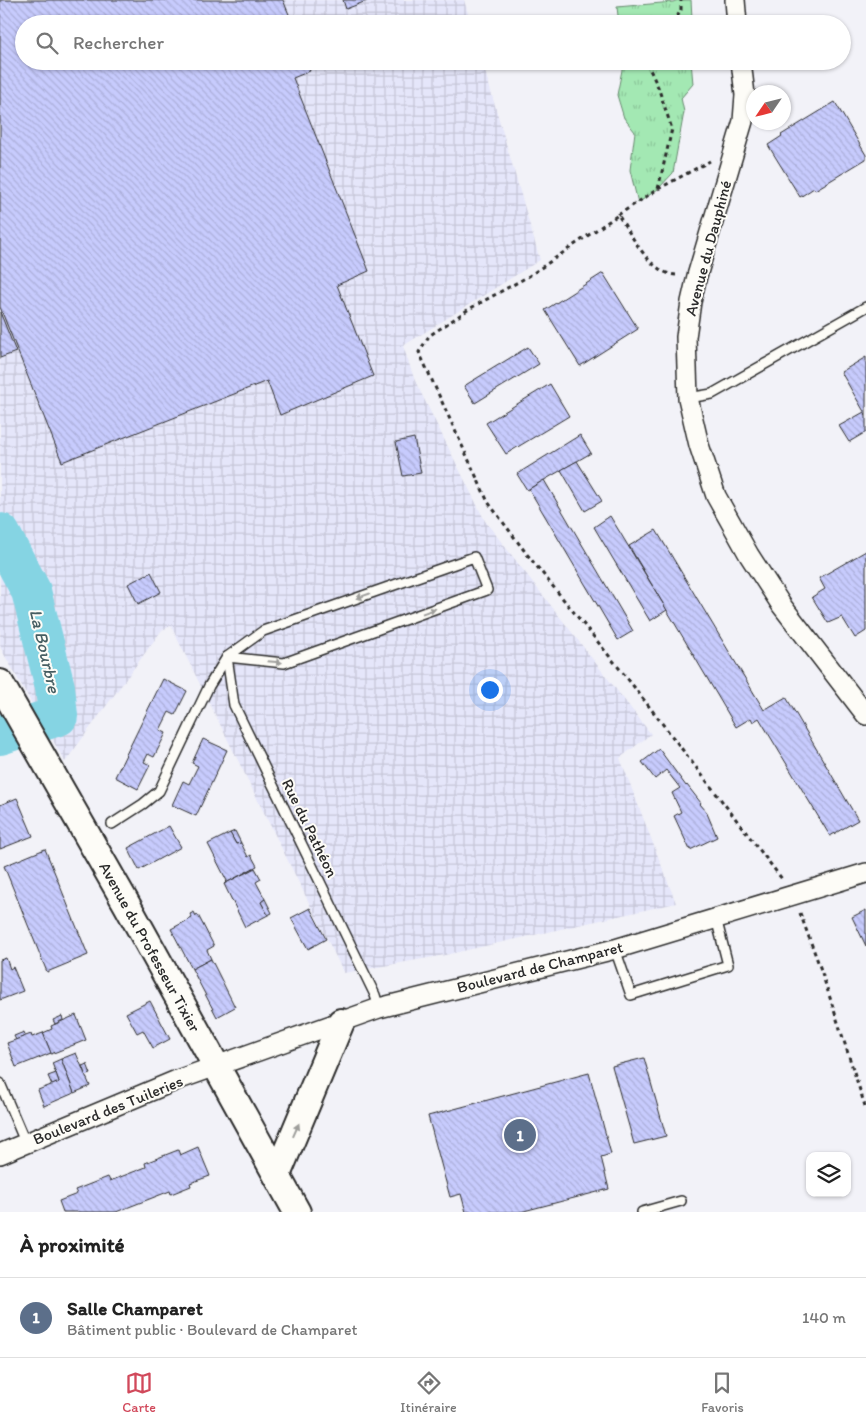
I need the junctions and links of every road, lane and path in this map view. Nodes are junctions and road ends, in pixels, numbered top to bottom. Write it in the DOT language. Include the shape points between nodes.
graph roads {
  1 [pos="681,0"];
  2 [pos="735,0"];
  3 [pos="678,15"];
  4 [pos="736,15"];
  5 [pos="650,70"];
  6 [pos="742,70"];
  7 [pos="735,147"];
  8 [pos="658,189"];
  9 [pos="618,216"];
  10 [pos="697,276"];
  11 [pos="866,307"];
  12 [pos="688,398"];
  13 [pos="227,657"];
  14 [pos="4,689"];
  15 [pos="866,715"];
  16 [pos="112,824"];
  17 [pos="866,873"];
  18 [pos="793,895"];
  19 [pos="716,918"];
  20 [pos="616,949"];
  21 [pos="379,1008"];
  22 [pos="341,1022"];
  23 [pos="216,1067"];
  24 [pos="0,1083"];
  25 [pos="866,1109"];
  26 [pos="26,1144"];
  27 [pos="0,1154"];
  28 [pos="277,1175"];
  29 [pos="681,1201"];
  30 [pos="297,1212"];
  31 [pos="642,1212"];
  1 -- 3 [label="path"];
  2 -- 4 [label="street"];
  5 -- 8 [label="path" via="672,129"];
  6 -- 7 [label="street, Avenue du Dauphiné" via="743,121"];
  7 -- 8 [label="path"];
  7 -- 10 [label="street, Avenue du Dauphiné"];
  8 -- 9 [label="path"];
  9 -- 10 [label="path" via="650,263 667,275"];
  9 -- 18 [label="path" via="529,276 469,309 429,336 419,352 488,502"];
  10 -- 12 [label="street, Avenue du Dauphiné" via="686,338"];
  11 -- 12 [label="lane" via="712,394"];
  12 -- 15 [label="street, Avenue du Dauphiné" via="716,496 749,555 782,606"];
  13 -- 13 [label="lane, one-way" via="284,663 487,590 474,557 263,631"];
  13 -- 16 [label="lane" via="209,686 159,791"];
  13 -- 21 [label="lane, Rue du Pathéon" via="234,705"];
  14 -- 23 [label="main road, Avenue du Professeur Tixier"];
  17 -- 18 [label="street, Boulevard de Champaret"];
  18 -- 19 [label="street, Boulevard de Champaret"];
  18 -- 25 [label="path"];
  19 -- 20 [label="street, Boulevard de Champaret"];
  19 -- 20 [label="lane" via="728,965 631,994"];
  20 -- 21 [label="street, Boulevard de Champaret"];
  21 -- 22 [label="street, Boulevard de Champaret"];
  22 -- 23 [label="street, Boulevard de Champaret"];
  28 -- 22 [label="main road, one-way"];
  23 -- 26 [label="street, Boulevard des Tuileries" via="177,1080"];
  23 -- 28 [label="main road, Avenue du Professeur Tixier"];
  24 -- 26 [label="lane"];
  26 -- 27 [label="street, Boulevard des Tuileries"];
  28 -- 30 [label="main road, Avenue du Professeur Tixier"];
  29 -- 31 [label="lane"];
}
